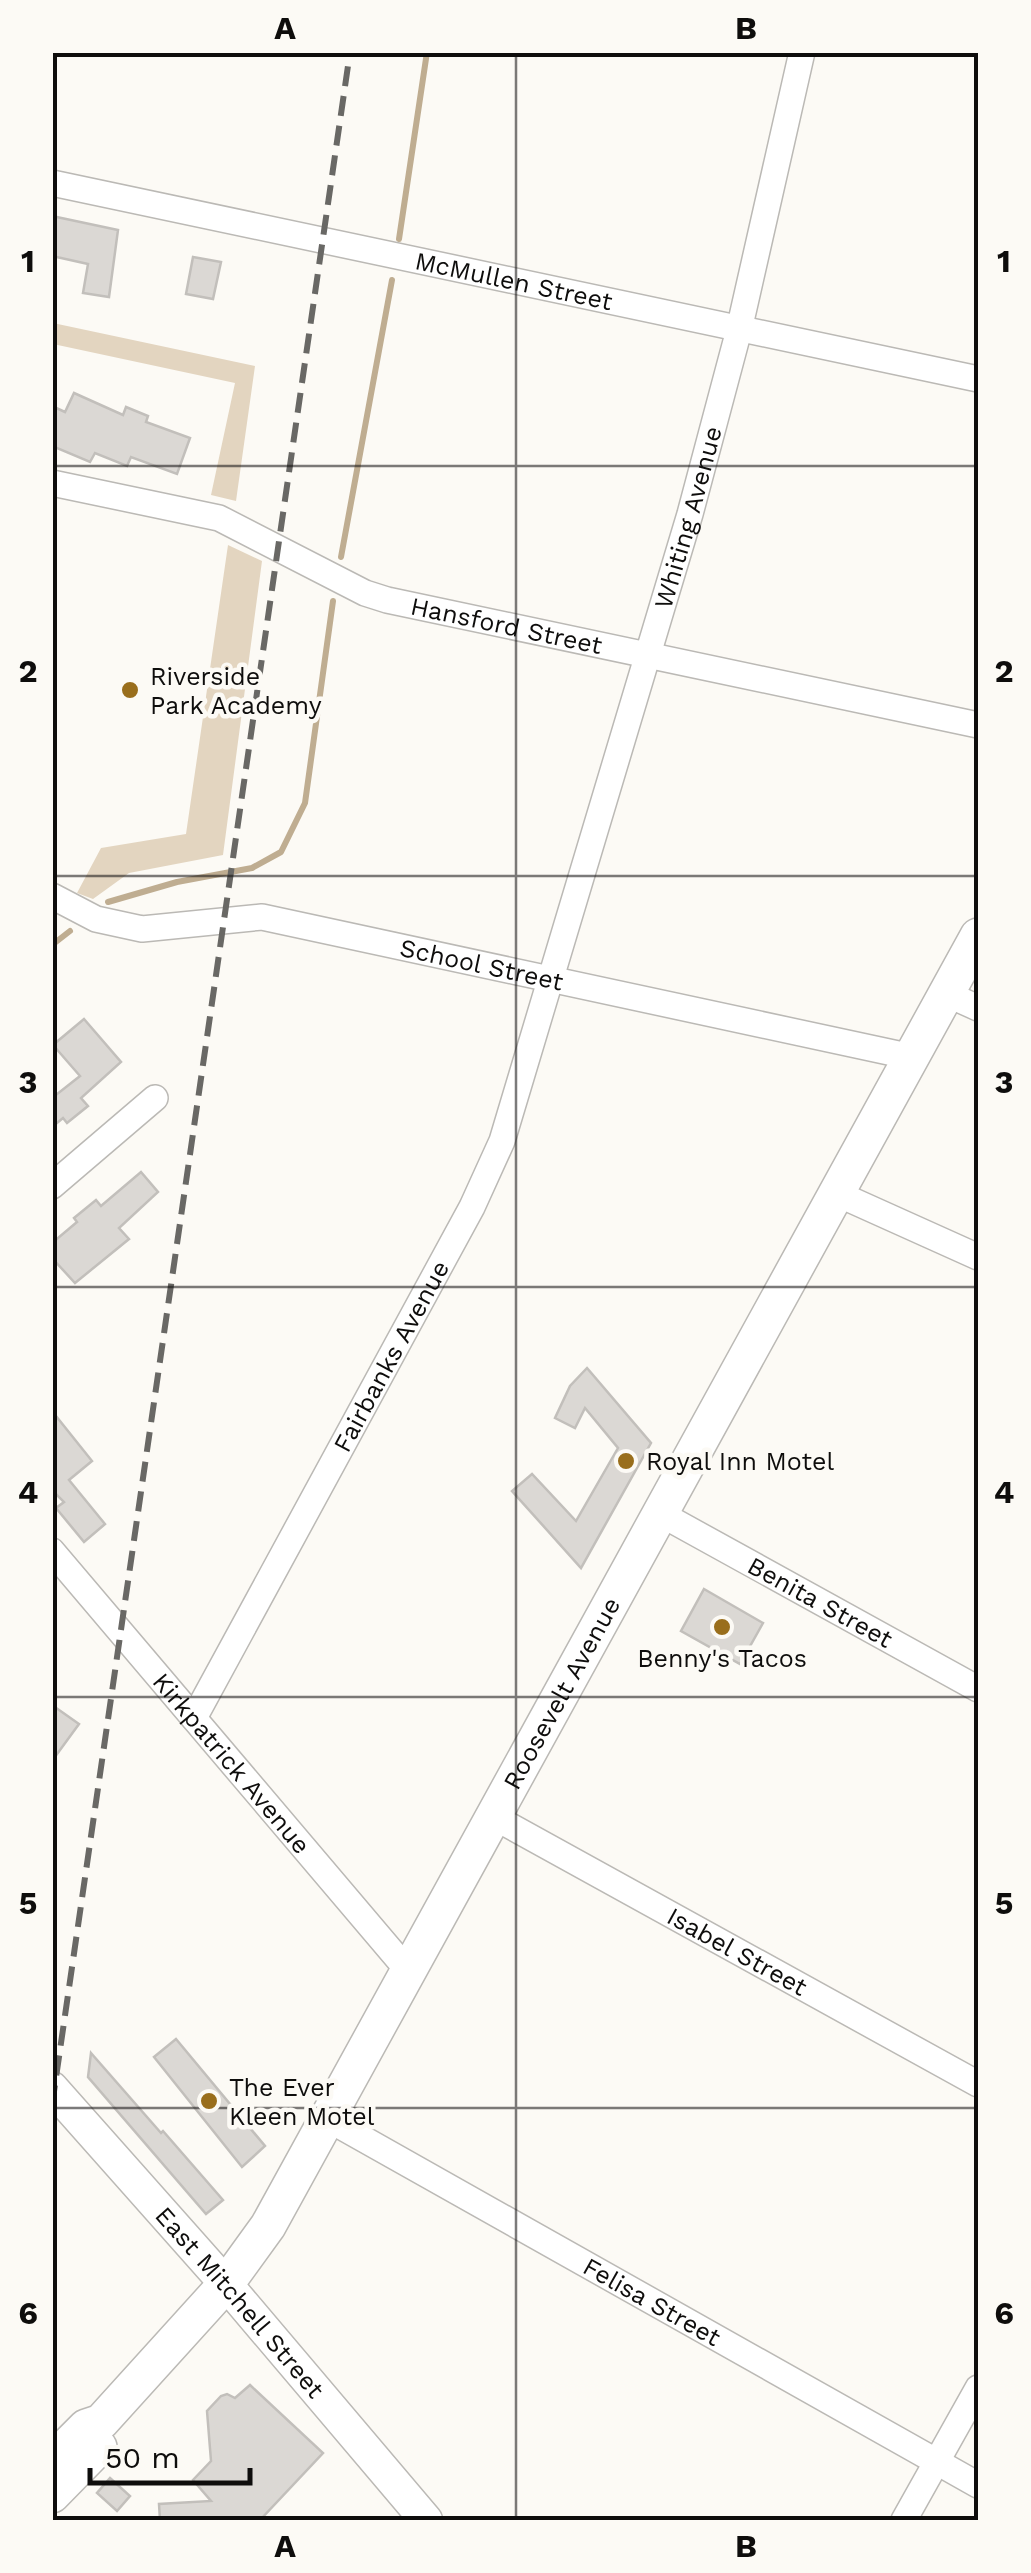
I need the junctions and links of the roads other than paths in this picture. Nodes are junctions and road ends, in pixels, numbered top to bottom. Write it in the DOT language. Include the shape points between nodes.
graph roads {
  1 [pos="802,52"];
  2 [pos="52,183"];
  3 [pos="739,330"];
  4 [pos="978,379"];
  5 [pos="52,483"];
  6 [pos="648,656"];
  7 [pos="978,725"];
  8 [pos="52,896"];
  9 [pos="978,936"];
  10 [pos="553,978"];
  11 [pos="963,1001"];
  12 [pos="912,1058"];
  13 [pos="154,1098"];
  14 [pos="52,1186"];
  15 [pos="838,1194"];
  16 [pos="978,1258"];
  17 [pos="661,1514"];
  18 [pos="52,1551"];
  19 [pos="978,1690"];
  20 [pos="194,1718"];
  21 [pos="494,1816"];
  22 [pos="410,1974"];
  23 [pos="978,2084"];
  24 [pos="52,2088"];
  25 [pos="328,2119"];
  26 [pos="226,2284"];
  27 [pos="978,2388"];
  28 [pos="101,2422"];
  29 [pos="52,2460"];
  30 [pos="937,2462"];
  31 [pos="978,2485"];
  32 [pos="52,2495"];
  33 [pos="426,2520"];
  34 [pos="904,2520"];
  1 -- 3 [label="street, Whiting Avenue"];
  2 -- 3 [label="street, McMullen Street"];
  3 -- 4 [label="street, McMullen Street"];
  3 -- 6 [label="street, Whiting Avenue"];
  5 -- 6 [label="street, Hansford Street" via="219,518 387,600"];
  6 -- 7 [label="street, Hansford Street"];
  6 -- 10 [label="street, Whiting Avenue"];
  8 -- 10 [label="street, School Street" via="117,925 262,918"];
  9 -- 11 [label="main road, Roosevelt Avenue"];
  10 -- 12 [label="street, School Street"];
  10 -- 20 [label="street, Fairbanks Avenue" via="502,1141 472,1207"];
  11 -- 12 [label="main road, Roosevelt Avenue"];
  12 -- 15 [label="main road, Roosevelt Avenue"];
  13 -- 14 [label="street"];
  15 -- 16 [label="street"];
  15 -- 17 [label="main road, Roosevelt Avenue"];
  17 -- 19 [label="street, Benita Street"];
  17 -- 21 [label="main road, Roosevelt Avenue"];
  18 -- 20 [label="street, Kirkpatrick Avenue"];
  20 -- 22 [label="street, Kirkpatrick Avenue"];
  21 -- 22 [label="main road, Roosevelt Avenue"];
  21 -- 23 [label="street, Isabel Street"];
  22 -- 25 [label="main road, Roosevelt Avenue"];
  24 -- 26 [label="street, East Mitchell Street"];
  25 -- 26 [label="main road, Roosevelt Avenue" via="268,2226"];
  25 -- 30 [label="street, Felisa Street"];
  26 -- 28 [label="main road, Roosevelt Avenue"];
  26 -- 33 [label="street, East Mitchell Street"];
  27 -- 30 [label="street"];
  28 -- 29 [label="main road, Roosevelt Avenue" via="86,2427"];
  28 -- 32 [label="main road, Roosevelt Avenue" via="102,2444"];
  30 -- 31 [label="street, Felisa Street"];
  30 -- 34 [label="street"];
}
